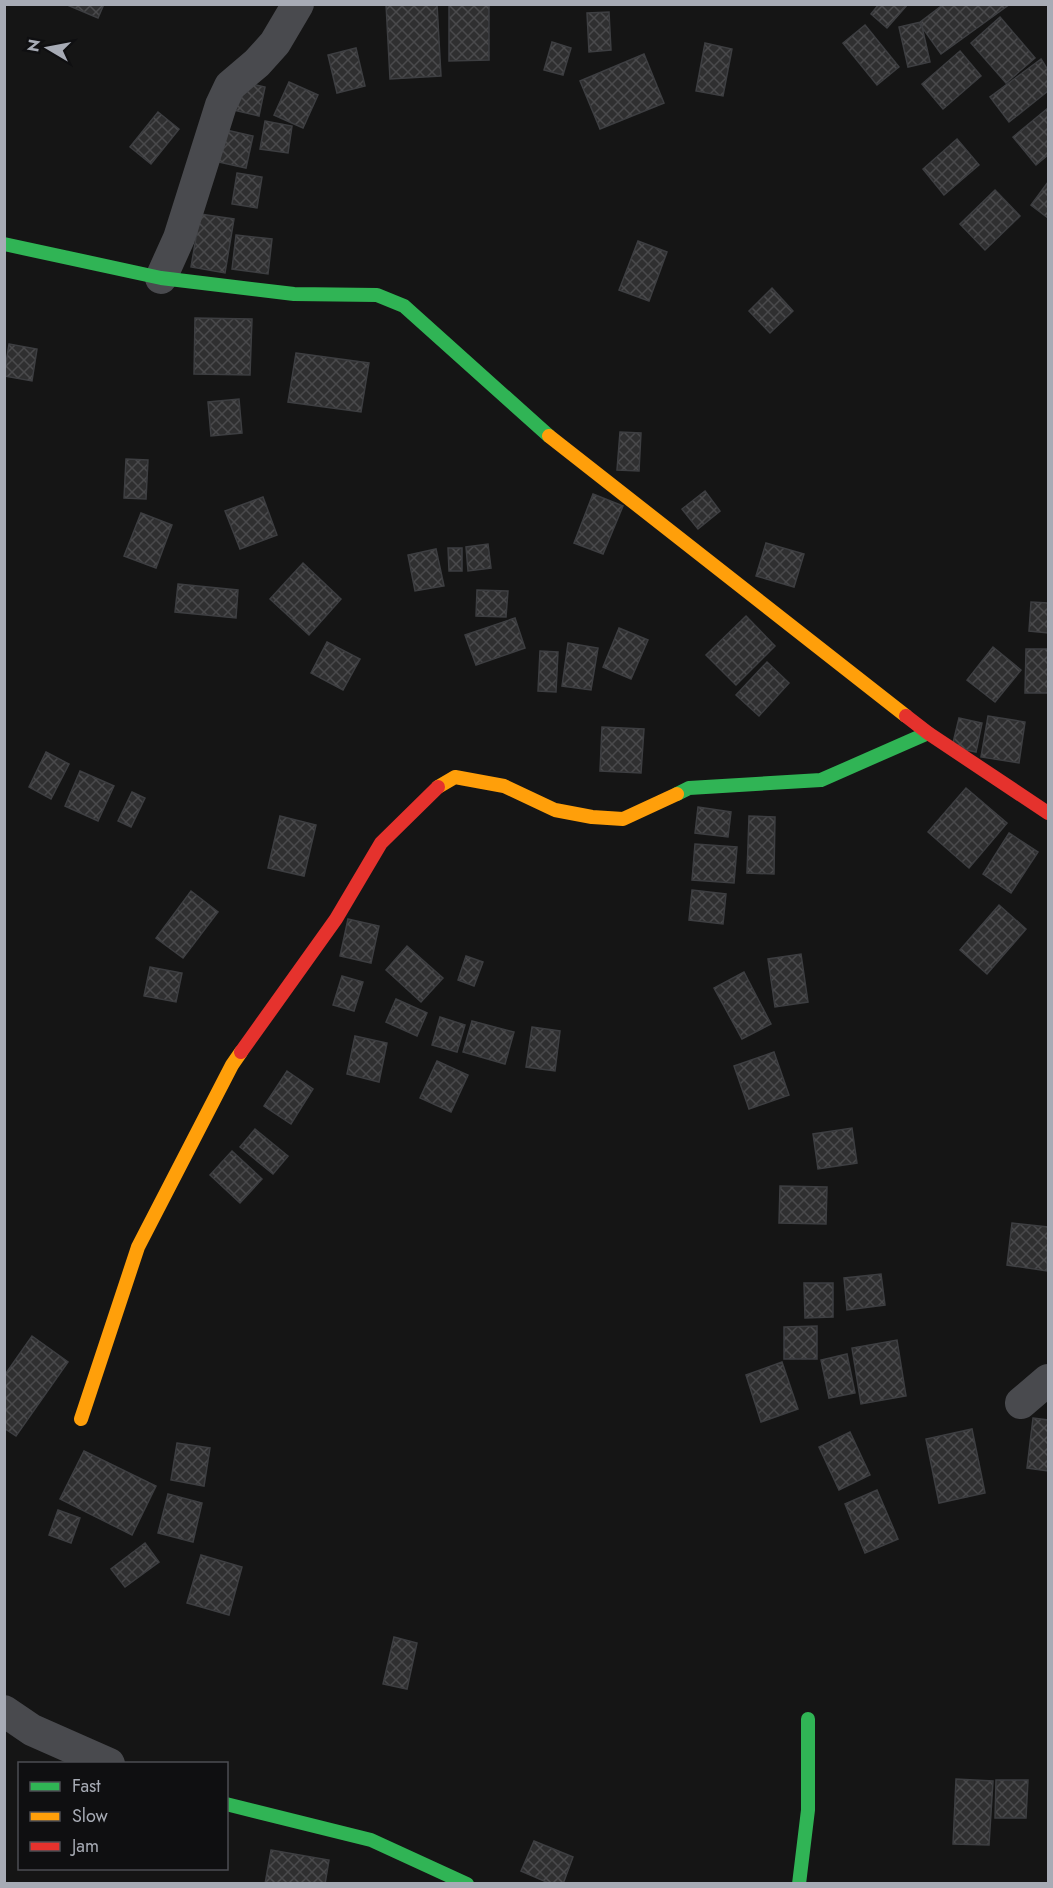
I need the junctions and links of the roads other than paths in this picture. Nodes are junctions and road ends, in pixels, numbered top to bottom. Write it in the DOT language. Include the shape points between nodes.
graph roads {
  1 [pos="298,4"];
  2 [pos="4,244"];
  3 [pos="161,278"];
  4 [pos="928,733"];
  5 [pos="1048,813"];
  6 [pos="1048,1380"];
  7 [pos="1021,1403"];
  8 [pos="81,1419"];
  9 [pos="4,1711"];
  10 [pos="808,1719"];
  11 [pos="104,1762"];
  12 [pos="228,1804"];
  13 [pos="468,1884"];
  14 [pos="799,1884"];
  1 -- 3 [label="street" via="275,43 230,86 179,238"];
  2 -- 3 [label="street"];
  3 -- 4 [label="street" via="294,294 377,295 404,306 542,430"];
  4 -- 5 [label="street"];
  4 -- 8 [label="street" via="821,780 689,788 623,819 555,810 504,786 455,777 434,789 381,843 336,919 232,1065 138,1247"];
  6 -- 7 [label="street"];
  9 -- 11 [label="street" via="32,1730"];
  10 -- 14 [label="street" via="808,1810"];
  12 -- 13 [label="street" via="371,1840"];
}
